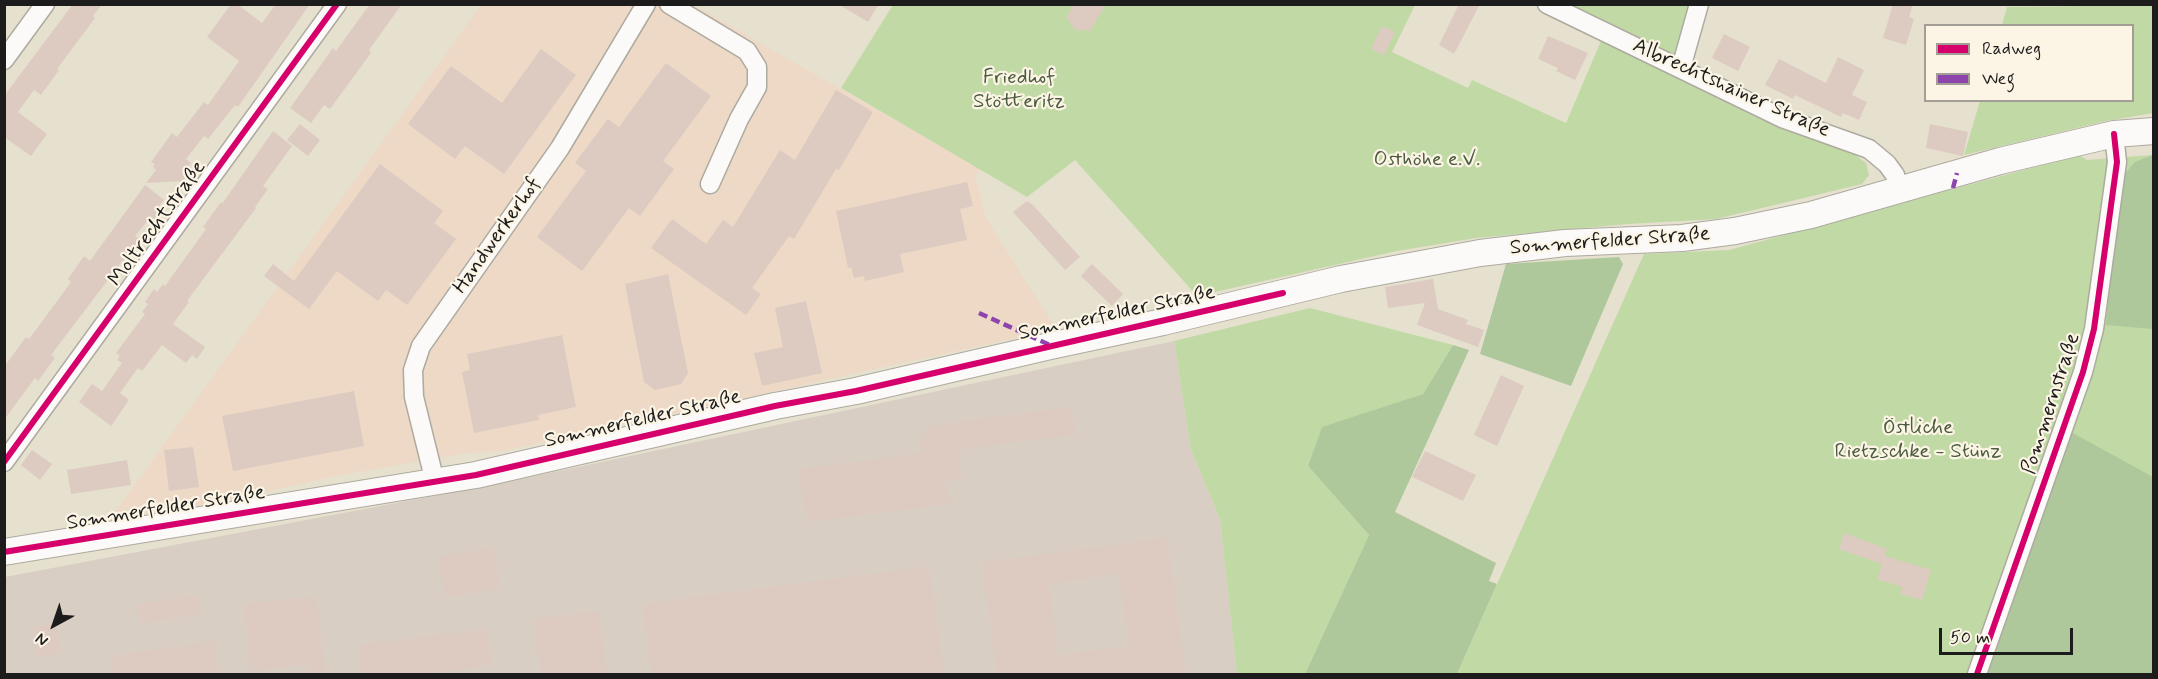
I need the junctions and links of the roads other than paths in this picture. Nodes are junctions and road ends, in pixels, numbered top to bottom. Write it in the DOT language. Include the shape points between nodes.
graph roads {
  1 [pos="45,4"];
  2 [pos="337,4"];
  3 [pos="646,4"];
  4 [pos="669,4"];
  5 [pos="1546,4"];
  6 [pos="1699,4"];
  7 [pos="4,60"];
  8 [pos="1681,68"];
  9 [pos="2154,131"];
  10 [pos="2114,134"];
  11 [pos="710,184"];
  12 [pos="1899,189"];
  13 [pos="4,462"];
  14 [pos="435,482"];
  15 [pos="4,552"];
  16 [pos="1977,675"];
  1 -- 7 [label="street"];
  2 -- 13 [label="street, Moltrechtstraße"];
  3 -- 14 [label="street, Handwerkerhof" via="560,148 421,346 412,370 414,397"];
  4 -- 11 [label="street" via="747,51 757,67 757,87"];
  5 -- 8 [label="street, Albrechtshainer Straße"];
  6 -- 8 [label="street"];
  8 -- 12 [label="street, Albrechtshainer Straße" via="1782,118 1869,149 1887,164"];
  9 -- 10 [label="main road, Sommerfelder Straße"];
  10 -- 12 [label="main road, Sommerfelder Straße"];
  10 -- 16 [label="street, Pommernstraße" via="2117,162 2089,351"];
  12 -- 14 [label="main road, Sommerfelder Straße" via="1811,215 1735,231 1480,253 1341,279 856,391"];
  14 -- 15 [label="main road, Sommerfelder Straße"];
}
